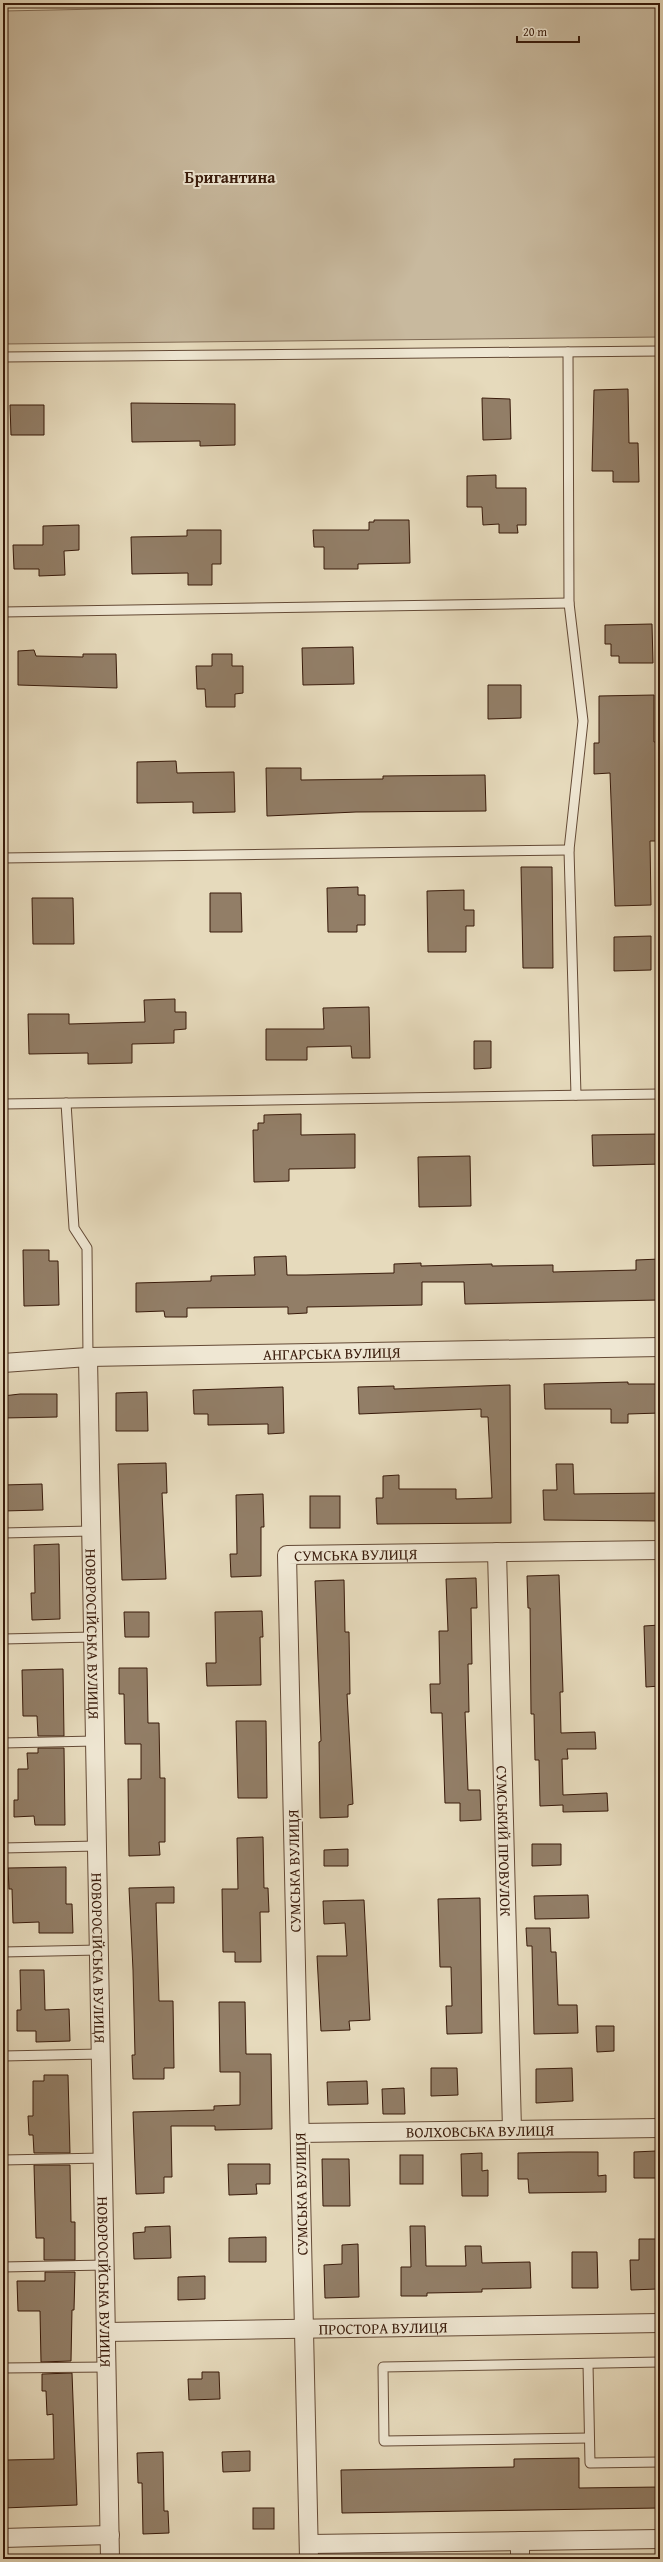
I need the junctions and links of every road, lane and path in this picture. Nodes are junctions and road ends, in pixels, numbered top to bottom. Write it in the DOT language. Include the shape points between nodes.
graph roads {
  1 [pos="660,351"];
  2 [pos="568,352"];
  3 [pos="3,357"];
  4 [pos="569,603"];
  5 [pos="3,612"];
  6 [pos="569,850"];
  7 [pos="3,858"];
  8 [pos="660,1094"];
  9 [pos="576,1095"];
  10 [pos="66,1103"];
  11 [pos="3,1104"];
  12 [pos="660,1347"];
  13 [pos="88,1357"];
  14 [pos="3,1363"];
  15 [pos="91,1531"];
  16 [pos="3,1533"];
  17 [pos="660,1550"];
  18 [pos="497,1552"];
  19 [pos="93,1637"];
  20 [pos="3,1638"];
  21 [pos="95,1741"];
  22 [pos="3,1743"];
  23 [pos="97,1846"];
  24 [pos="3,1848"];
  25 [pos="99,1950"];
  26 [pos="3,1952"];
  27 [pos="101,2054"];
  28 [pos="3,2056"];
  29 [pos="660,2128"];
  30 [pos="512,2130"];
  31 [pos="300,2133"];
  32 [pos="103,2158"];
  33 [pos="3,2160"];
  34 [pos="105,2265"];
  35 [pos="3,2267"];
  36 [pos="660,2323"];
  37 [pos="304,2328"];
  38 [pos="106,2332"];
  39 [pos="660,2362"];
  40 [pos="588,2364"];
  41 [pos="107,2366"];
  42 [pos="3,2368"];
  43 [pos="589,2438"];
  44 [pos="660,2462"];
  45 [pos="110,2535"];
  46 [pos="3,2538"];
  47 [pos="660,2539"];
  48 [pos="520,2541"];
  49 [pos="309,2552"];
  50 [pos="110,2559"];
  51 [pos="520,2559"];
  1 -- 2 [label="lane"];
  2 -- 3 [label="lane"];
  2 -- 4 [label="lane"];
  4 -- 5 [label="lane"];
  4 -- 6 [label="lane" via="583,721"];
  6 -- 7 [label="lane"];
  6 -- 9 [label="lane"];
  8 -- 9 [label="lane"];
  9 -- 10 [label="lane"];
  10 -- 11 [label="lane"];
  10 -- 13 [label="lane" via="74,1228 87,1248"];
  12 -- 13 [label="street, АНГАРСЬКА ВУЛИЦЯ"];
  13 -- 14 [label="street, АНГАРСЬКА ВУЛИЦЯ"];
  13 -- 15 [label="street, НОВОРОСІЙСЬКА ВУЛИЦЯ"];
  15 -- 16 [label="lane"];
  15 -- 19 [label="street, НОВОРОСІЙСЬКА ВУЛИЦЯ"];
  17 -- 18 [label="street, СУМСЬКА ВУЛИЦЯ"];
  18 -- 30 [label="street, СУМСЬКИЙ ПРОВУЛОК"];
  18 -- 31 [label="street, СУМСЬКА ВУЛИЦЯ" via="287,1555"];
  19 -- 20 [label="lane"];
  19 -- 21 [label="street, НОВОРОСІЙСЬКА ВУЛИЦЯ"];
  21 -- 22 [label="lane"];
  21 -- 23 [label="street, НОВОРОСІЙСЬКА ВУЛИЦЯ"];
  23 -- 24 [label="lane"];
  23 -- 25 [label="street, НОВОРОСІЙСЬКА ВУЛИЦЯ"];
  25 -- 26 [label="lane"];
  25 -- 27 [label="street, НОВОРОСІЙСЬКА ВУЛИЦЯ"];
  27 -- 28 [label="lane"];
  27 -- 32 [label="street, НОВОРОСІЙСЬКА ВУЛИЦЯ"];
  29 -- 30 [label="street, ВОЛХОВСЬКА ВУЛИЦЯ"];
  30 -- 31 [label="street, ВОЛХОВСЬКА ВУЛИЦЯ"];
  31 -- 37 [label="street, СУМСЬКА ВУЛИЦЯ"];
  32 -- 33 [label="lane"];
  32 -- 34 [label="street, НОВОРОСІЙСЬКА ВУЛИЦЯ"];
  34 -- 35 [label="lane"];
  34 -- 38 [label="street, НОВОРОСІЙСЬКА ВУЛИЦЯ"];
  36 -- 37 [label="street, ПРОСТОРА ВУЛИЦЯ"];
  37 -- 38 [label="street, ПРОСТОРА ВУЛИЦЯ"];
  37 -- 49 [label="street, СУМСЬКА ВУЛИЦЯ"];
  38 -- 41 [label="street, НОВОРОСІЙСЬКА ВУЛИЦЯ"];
  39 -- 40 [label="lane"];
  40 -- 43 [label="lane"];
  40 -- 43 [label="lane" via="383,2367 383,2382 384,2441"];
  41 -- 42 [label="lane"];
  41 -- 45 [label="street, НОВОРОСІЙСЬКА ВУЛИЦЯ"];
  43 -- 44 [label="lane" via="590,2463"];
  45 -- 46 [label="street"];
  45 -- 50 [label="street, НОВОРОСІЙСЬКА ВУЛИЦЯ"];
  47 -- 48 [label="street"];
  48 -- 49 [label="street"];
  48 -- 51 [label="street"];
}
